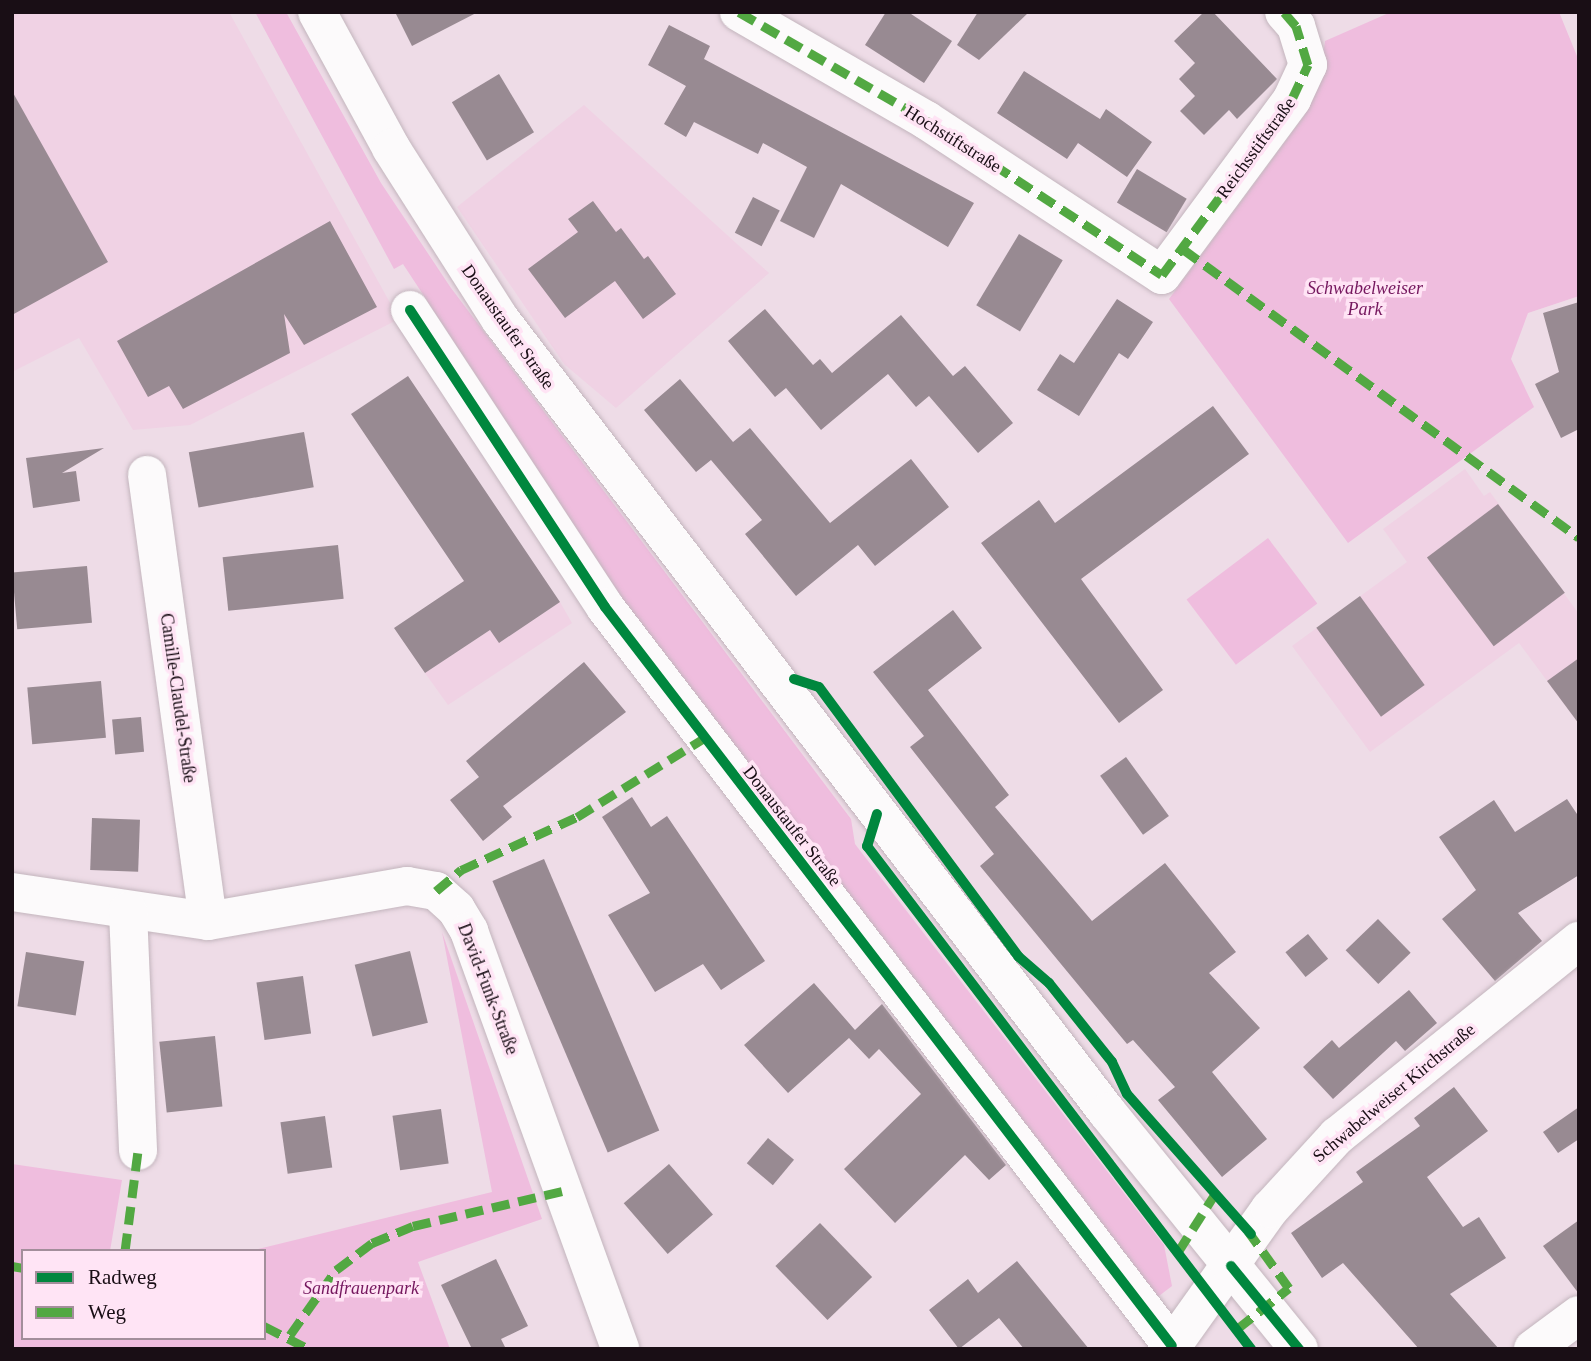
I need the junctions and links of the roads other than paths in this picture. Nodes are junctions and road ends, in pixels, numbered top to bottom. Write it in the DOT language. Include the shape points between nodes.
graph roads {
  1 [pos="317,12"];
  2 [pos="739,12"];
  3 [pos="1284,12"];
  4 [pos="1163,275"];
  5 [pos="410,310"];
  6 [pos="147,475"];
  7 [pos="12,892"];
  8 [pos="128,911"];
  9 [pos="208,921"];
  10 [pos="1579,941"];
  11 [pos="138,1151"];
  12 [pos="1231,1266"];
  13 [pos="1579,1315"];
  14 [pos="1171,1347"];
  15 [pos="620,1349"];
  16 [pos="1299,1349"];
  17 [pos="1533,1349"];
  1 -- 12 [label="street, Donaustaufer Straße" via="391,148 500,318 787,684"];
  2 -- 4 [label="street, Hochstiftstraße" via="926,120"];
  3 -- 4 [label="street, Reichsstiftstraße" via="1296,26 1308,65 1293,99"];
  5 -- 14 [label="street, Donaustaufer Straße" via="516,478 622,629"];
  6 -- 9 [label="street, Camille-Claudel-Straße"];
  7 -- 8 [label="street, David-Funk-Straße"];
  8 -- 9 [label="street, David-Funk-Straße"];
  8 -- 11 [label="street"];
  9 -- 15 [label="street, David-Funk-Straße" via="407,887 436,891 456,909"];
  10 -- 12 [label="street, Schwabelweiser Kirchstraße" via="1337,1136 1270,1209"];
  12 -- 14 [label="street, Schwabelweiser Kirchstraße"];
  12 -- 16 [label="street, Donaustaufer Straße"];
  13 -- 17 [label="street"];
}
